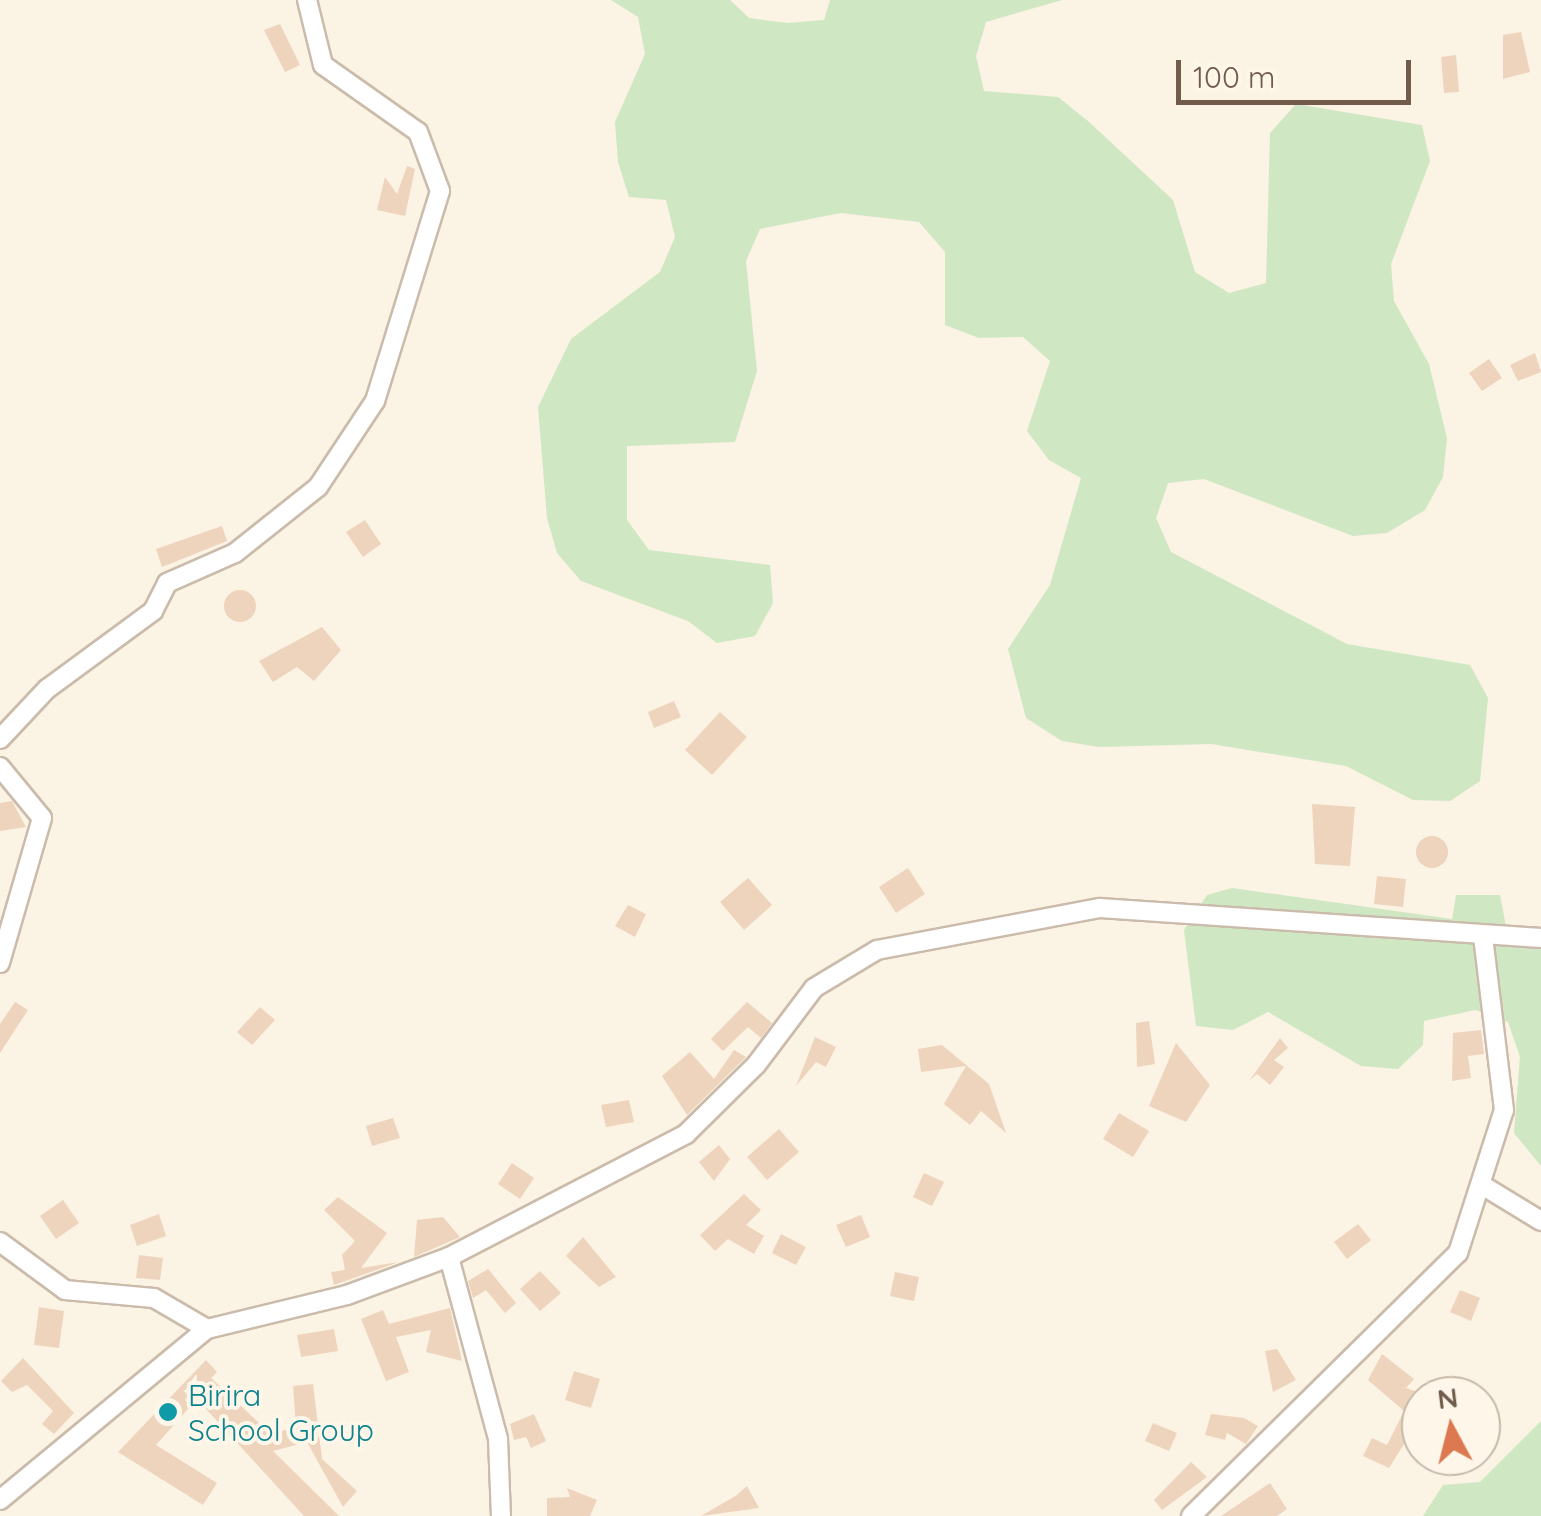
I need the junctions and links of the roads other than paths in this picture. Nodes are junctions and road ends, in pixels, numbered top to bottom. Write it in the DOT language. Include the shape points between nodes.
graph roads {
  1 [pos="307,0"];
  2 [pos="0,739"];
  3 [pos="0,766"];
  4 [pos="1484,937"];
  5 [pos="1541,938"];
  6 [pos="0,963"];
  7 [pos="1482,1185"];
  8 [pos="1541,1220"];
  9 [pos="0,1242"];
  10 [pos="448,1256"];
  11 [pos="207,1329"];
  12 [pos="0,1500"];
  13 [pos="502,1516"];
  14 [pos="1191,1516"];
  1 -- 2 [label="street" via="324,66 418,132 440,191 375,401 318,487 235,553 167,583 152,611 46,689"];
  3 -- 6 [label="street" via="42,818"];
  4 -- 5 [label="street"];
  4 -- 7 [label="street" via="1504,1110"];
  4 -- 10 [label="street" via="1100,908 877,950 814,988 756,1064 686,1134"];
  7 -- 8 [label="street"];
  7 -- 14 [label="street" via="1449,1265"];
  9 -- 11 [label="street" via="65,1290 154,1298"];
  10 -- 11 [label="street" via="347,1295"];
  10 -- 13 [label="street" via="498,1438"];
  11 -- 12 [label="street"];
}
